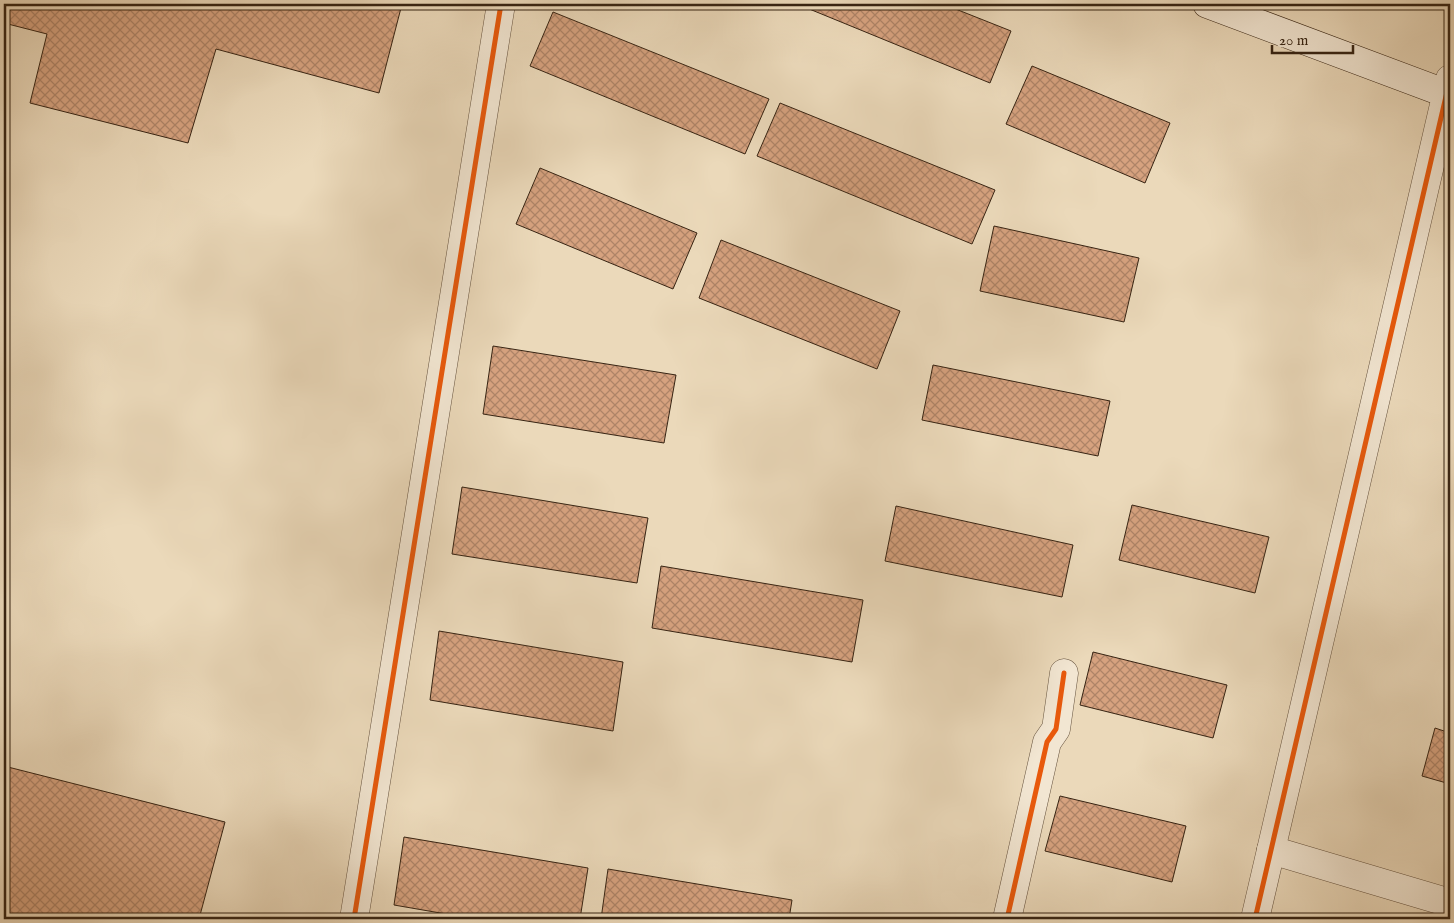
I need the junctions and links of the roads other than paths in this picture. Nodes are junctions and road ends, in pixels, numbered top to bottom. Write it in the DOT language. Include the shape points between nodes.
graph roads {
  1 [pos="501,4"];
  2 [pos="1207,4"];
  3 [pos="1450,79"];
  4 [pos="1450,95"];
  5 [pos="1064,673"];
  6 [pos="1271,850"];
  7 [pos="1450,902"];
  8 [pos="354,919"];
  9 [pos="1007,919"];
  10 [pos="1254,919"];
  1 -- 8 [label="street"];
  2 -- 4 [label="street"];
  3 -- 6 [label="street"];
  5 -- 9 [label="street" via="1056,729 1046,742"];
  6 -- 7 [label="street"];
  6 -- 10 [label="street"];
}
